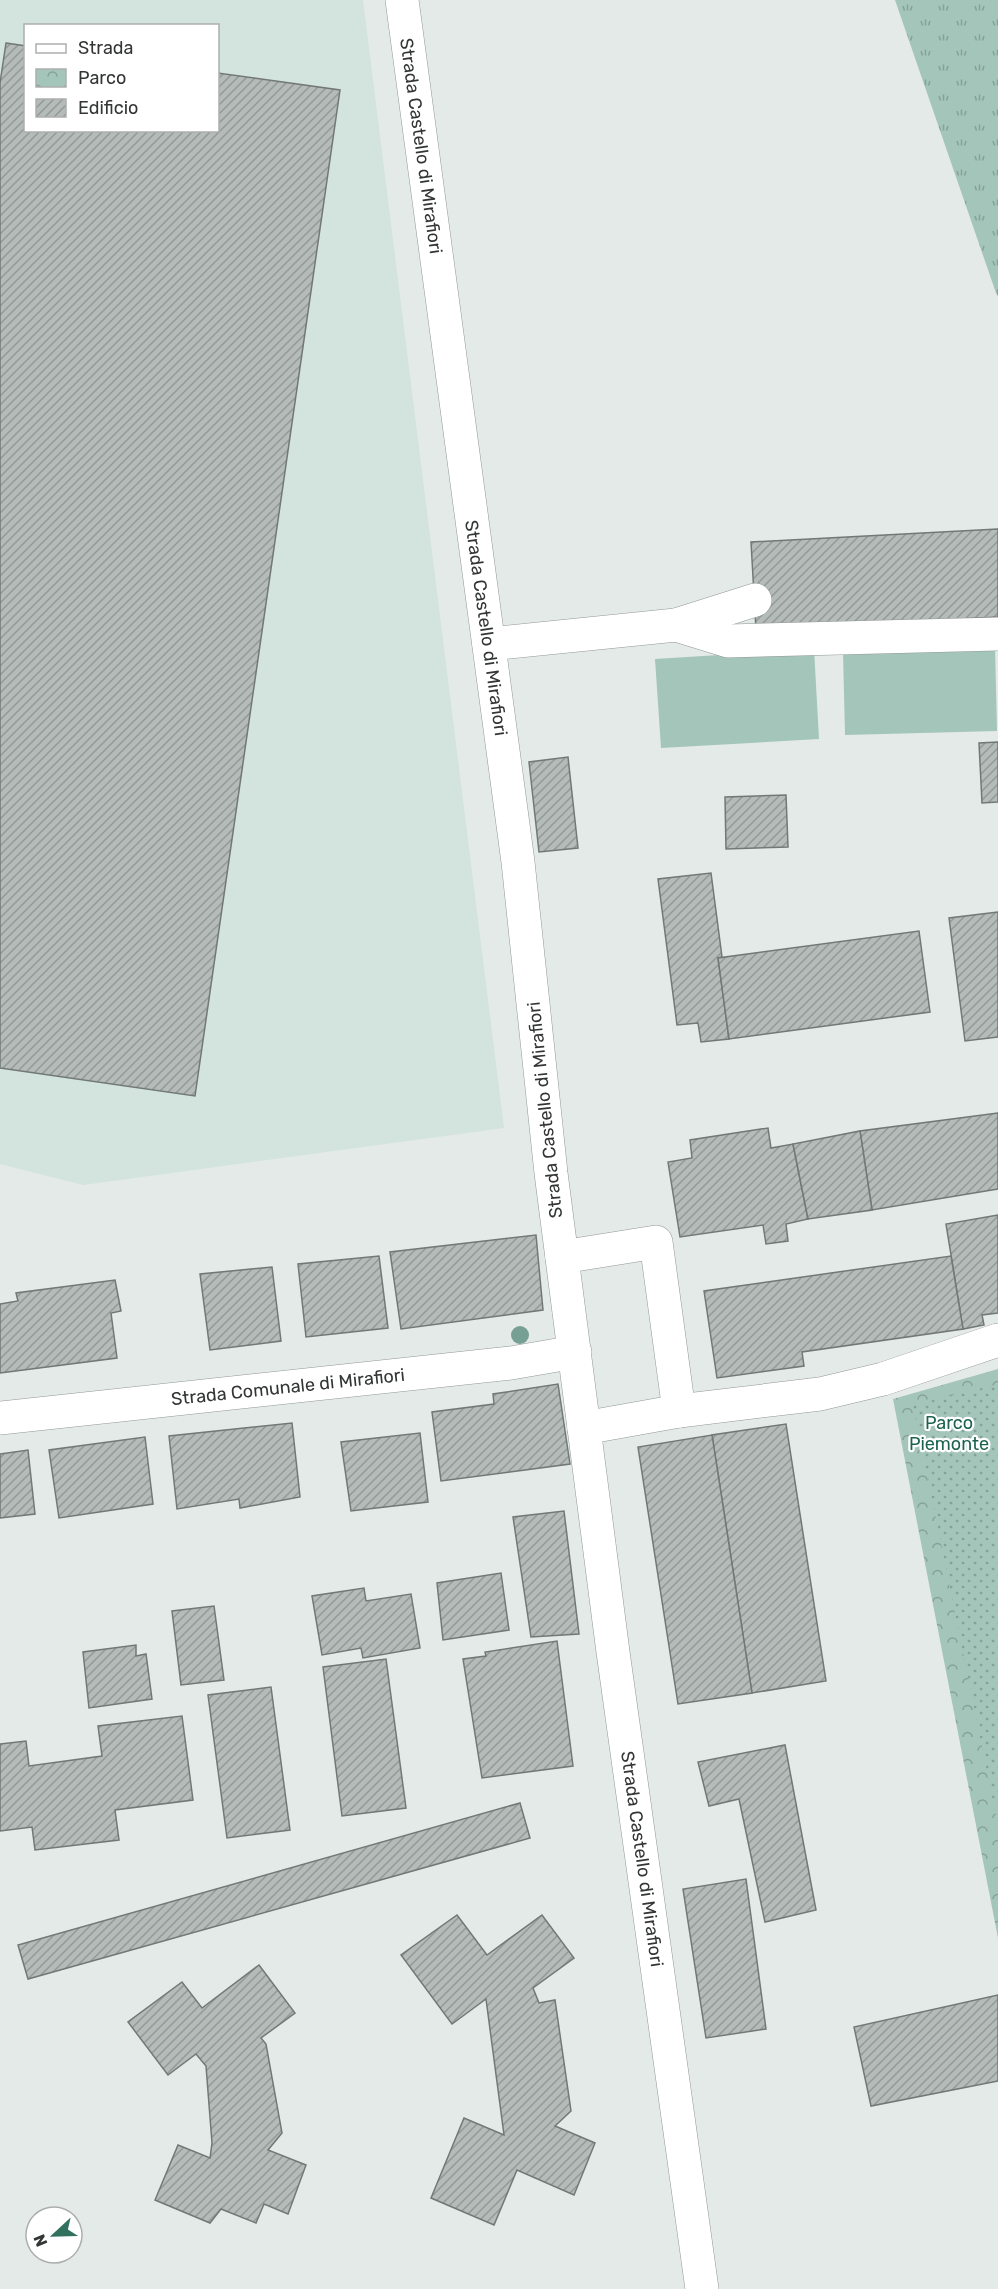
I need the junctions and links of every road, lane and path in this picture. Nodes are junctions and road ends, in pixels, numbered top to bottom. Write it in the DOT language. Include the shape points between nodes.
graph roads {
  1 [pos="402,0"];
  2 [pos="755,600"];
  3 [pos="676,625"];
  4 [pos="998,634"];
  5 [pos="489,644"];
  6 [pos="562,1257"];
  7 [pos="998,1340"];
  8 [pos="575,1352"];
  9 [pos="679,1412"];
  10 [pos="0,1418"];
  11 [pos="584,1428"];
  12 [pos="702,2289"];
  1 -- 5 [label="street, Strada Castello di Mirafiori"];
  2 -- 3 [label="street"];
  3 -- 4 [label="street" via="728,641"];
  3 -- 5 [label="street"];
  5 -- 6 [label="street, Strada Castello di Mirafiori" via="518,862"];
  6 -- 8 [label="street, Strada Castello di Mirafiori"];
  6 -- 9 [label="street" via="656,1242"];
  7 -- 9 [label="street" via="883,1379 820,1394"];
  8 -- 10 [label="street, Strada Comunale di Mirafiori" via="511,1363"];
  8 -- 11 [label="street, Strada Castello di Mirafiori"];
  9 -- 11 [label="street"];
  11 -- 12 [label="street, Strada Castello di Mirafiori"];
}
